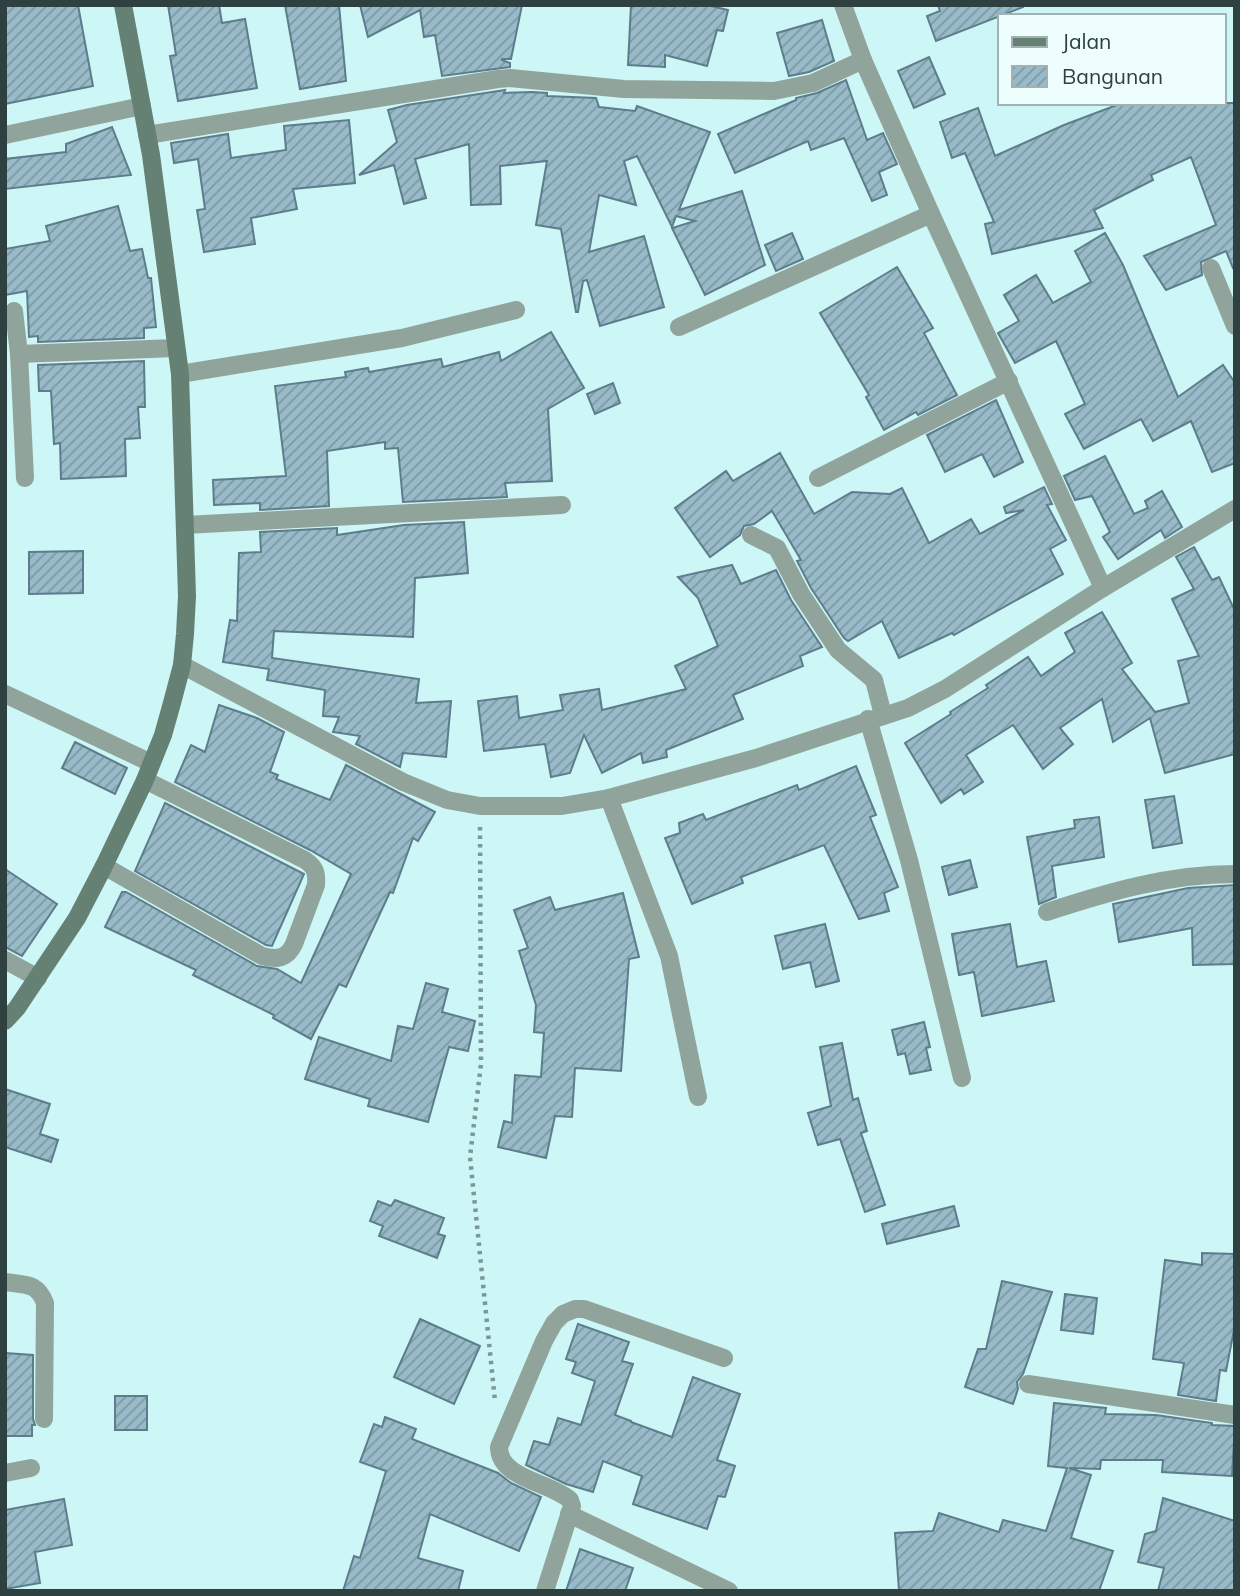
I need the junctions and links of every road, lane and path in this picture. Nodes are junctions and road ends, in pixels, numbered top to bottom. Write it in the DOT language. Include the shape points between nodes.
graph roads {
  1 [pos="123,5"];
  2 [pos="844,5"];
  3 [pos="863,60"];
  4 [pos="142,106"];
  5 [pos="5,135"];
  6 [pos="147,135"];
  7 [pos="931,214"];
  8 [pos="1211,268"];
  9 [pos="516,310"];
  10 [pos="14,311"];
  11 [pos="679,327"];
  12 [pos="1235,327"];
  13 [pos="176,348"];
  14 [pos="19,354"];
  15 [pos="180,374"];
  16 [pos="1009,381"];
  17 [pos="25,478"];
  18 [pos="818,478"];
  19 [pos="562,505"];
  20 [pos="1235,509"];
  21 [pos="185,525"];
  22 [pos="751,535"];
  23 [pos="1103,588"];
  24 [pos="181,665"];
  25 [pos="5,694"];
  26 [pos="875,717"];
  27 [pos="148,771"];
  28 [pos="609,798"];
  29 [pos="480,806"];
  30 [pos="104,866"];
  31 [pos="1235,874"];
  32 [pos="1047,912"];
  33 [pos="5,960"];
  34 [pos="38,978"];
  35 [pos="5,1021"];
  36 [pos="962,1077"];
  37 [pos="698,1097"];
  38 [pos="5,1282"];
  39 [pos="724,1358"];
  40 [pos="1028,1384"];
  41 [pos="495,1405"];
  42 [pos="1235,1415"];
  43 [pos="44,1419"];
  44 [pos="31,1468"];
  45 [pos="5,1473"];
  46 [pos="569,1514"];
  47 [pos="545,1591"];
  48 [pos="729,1591"];
  1 -- 4 [label="street"];
  2 -- 3 [label="street"];
  3 -- 6 [label="street" via="813,83 774,91 624,89 498,79"];
  3 -- 7 [label="street"];
  4 -- 5 [label="street"];
  4 -- 6 [label="street"];
  6 -- 13 [label="street"];
  7 -- 11 [label="street"];
  7 -- 16 [label="street"];
  8 -- 12 [label="street"];
  9 -- 15 [label="street" via="402,338"];
  10 -- 14 [label="street"];
  13 -- 14 [label="street"];
  13 -- 15 [label="street"];
  14 -- 17 [label="street"];
  15 -- 21 [label="street"];
  16 -- 18 [label="street"];
  16 -- 23 [label="street"];
  19 -- 21 [label="street"];
  20 -- 23 [label="street"];
  21 -- 24 [label="street" via="187,596"];
  22 -- 26 [label="street" via="777,548 838,650 874,680"];
  23 -- 26 [label="street" via="944,689 908,708"];
  24 -- 27 [label="street" via="163,735"];
  24 -- 29 [label="street" via="403,782 447,800"];
  25 -- 27 [label="street"];
  26 -- 28 [label="street" via="757,758"];
  26 -- 36 [label="street"];
  27 -- 30 [label="street"];
  27 -- 30 [label="street" via="314,867 316,885 294,944 283,957 262,956"];
  28 -- 29 [label="street" via="562,806"];
  28 -- 37 [label="street" via="669,956"];
  29 -- 41 [label="path" via="481,1064 470,1157"];
  30 -- 34 [label="street"];
  31 -- 32 [label="street" via="1159,880"];
  33 -- 34 [label="street"];
  34 -- 35 [label="street"];
  38 -- 43 [label="street" via="32,1287 45,1303"];
  39 -- 46 [label="street" via="584,1309 564,1314 554,1323 502,1438 499,1455 510,1471 567,1497 572,1506"];
  40 -- 42 [label="street"];
  44 -- 45 [label="street"];
  46 -- 47 [label="street"];
  46 -- 48 [label="street"];
}
